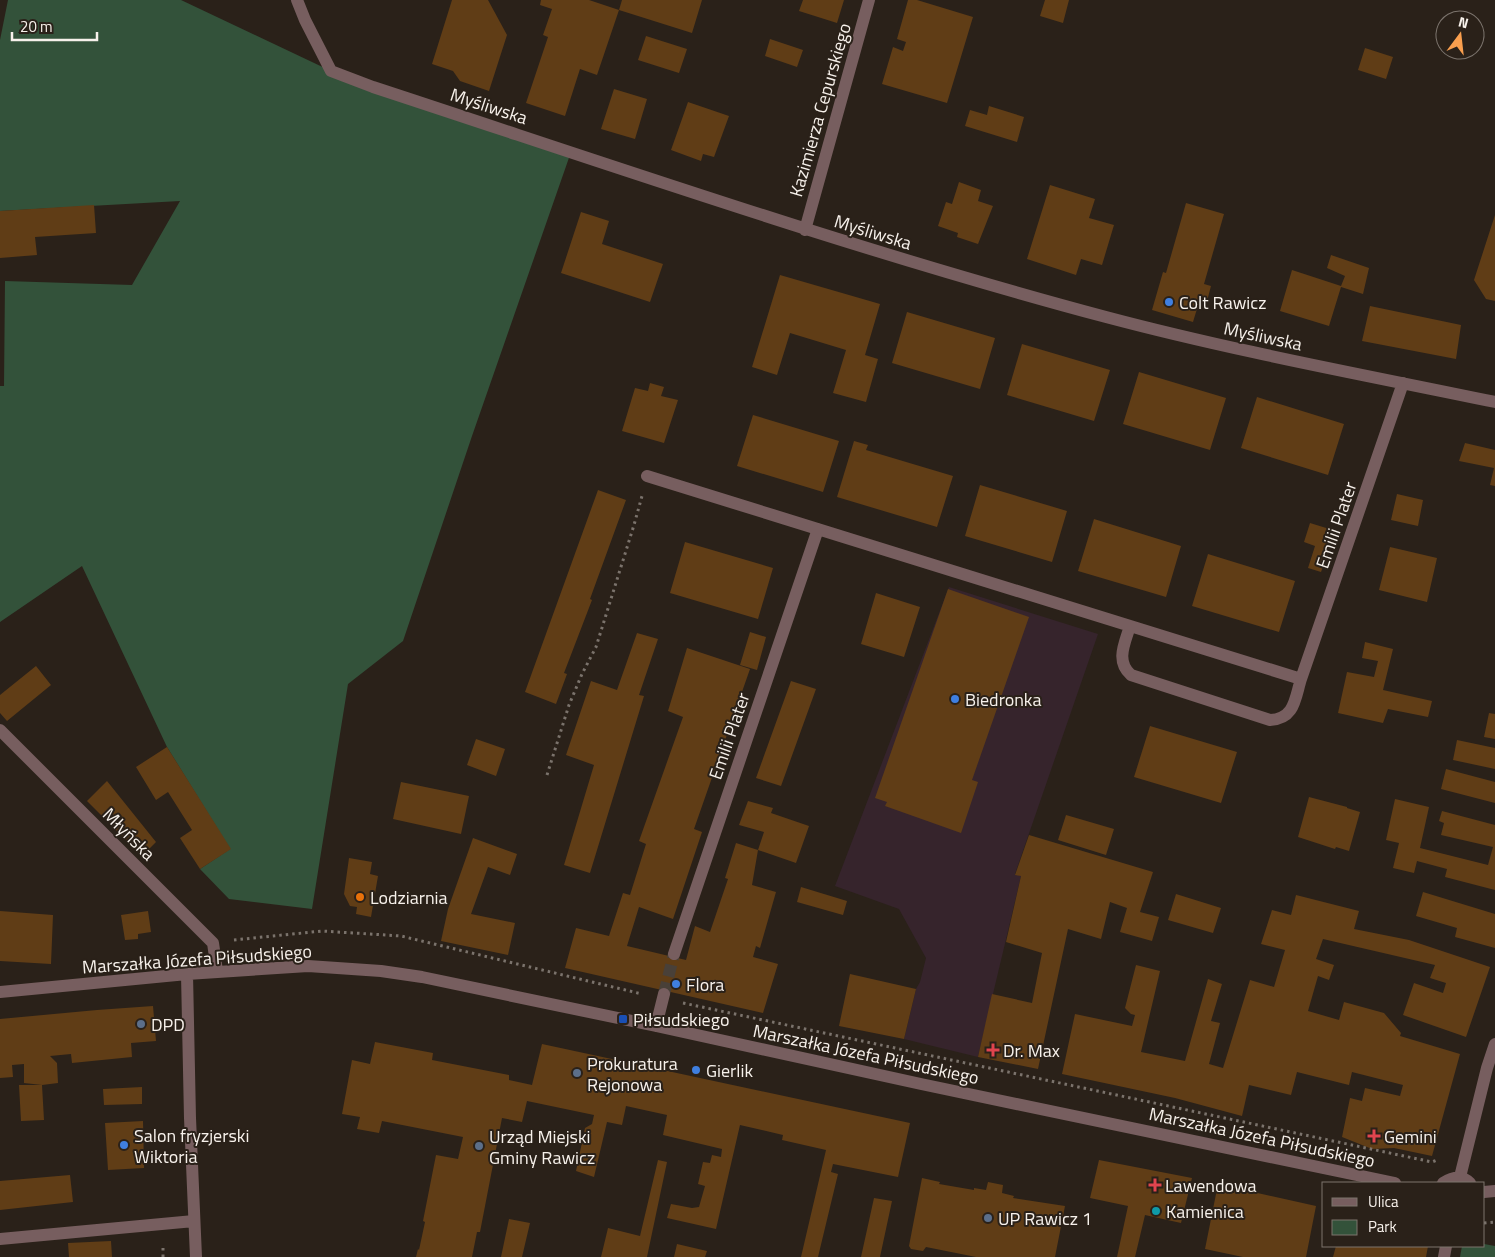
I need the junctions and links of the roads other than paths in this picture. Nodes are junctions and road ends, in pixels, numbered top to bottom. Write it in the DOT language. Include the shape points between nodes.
graph roads {
  1 [pos="297,0"];
  2 [pos="870,0"];
  3 [pos="804,230"];
  4 [pos="1403,383"];
  5 [pos="1495,402"];
  6 [pos="647,476"];
  7 [pos="818,529"];
  8 [pos="1130,626"];
  9 [pos="1302,679"];
  10 [pos="0,730"];
  11 [pos="674,954"];
  12 [pos="217,971"];
  13 [pos="187,974"];
  14 [pos="0,988"];
  15 [pos="24,989"];
  16 [pos="0,992"];
  17 [pos="663,997"];
  18 [pos="656,1026"];
  19 [pos="1495,1044"];
  20 [pos="1465,1180"];
  21 [pos="1390,1182"];
  22 [pos="1445,1182"];
  23 [pos="194,1221"];
  24 [pos="0,1239"];
  25 [pos="196,1257"];
  1 -- 3 [label="street, Myśliwska" via="331,71"];
  2 -- 3 [label="street, Kazimierza Cepurskiego"];
  3 -- 4 [label="street, Myśliwska" via="1109,318 1245,351"];
  4 -- 5 [label="street, Myśliwska"];
  4 -- 9 [label="street, Emilii Plater"];
  6 -- 7 [label="street"];
  7 -- 8 [label="street"];
  7 -- 11 [label="street, Emilii Plater"];
  8 -- 9 [label="street"];
  8 -- 9 [label="street, Emilii Plater" via="1121,658 1131,674 1270,720 1288,714"];
  10 -- 12 [label="street, Młyńska" via="212,943"];
  12 -- 13 [label="street, Marszałka Józefa Piłsudskiego"];
  12 -- 18 [label="street, Marszałka Józefa Piłsudskiego" via="308,966 381,971"];
  13 -- 15 [label="street, Marszałka Józefa Piłsudskiego"];
  13 -- 23 [label="street"];
  14 -- 15 [label="street"];
  15 -- 16 [label="street, Marszałka Józefa Piłsudskiego"];
  17 -- 18 [label="street"];
  18 -- 21 [label="street, Marszałka Józefa Piłsudskiego"];
  19 -- 20 [label="street" via="1487,1068"];
  20 -- 22 [label="street" via="1453,1177"];
  23 -- 24 [label="street"];
  23 -- 25 [label="street"];
}
